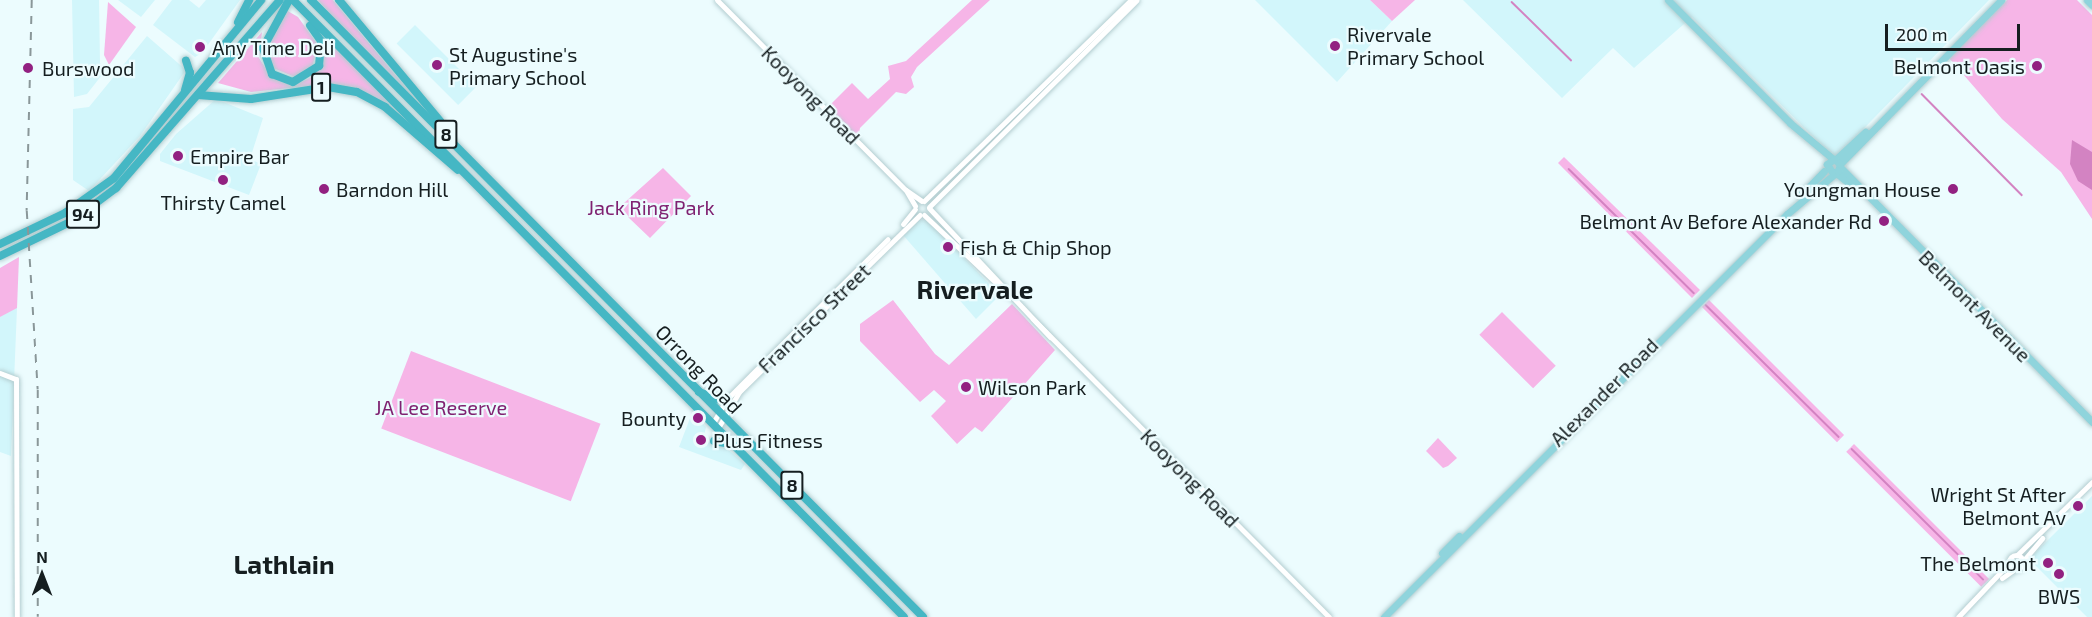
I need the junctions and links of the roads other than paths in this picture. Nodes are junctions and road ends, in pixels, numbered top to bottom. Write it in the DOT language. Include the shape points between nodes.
graph roads {
  1 [pos="249,0"];
  2 [pos="261,0"];
  3 [pos="280,0"];
  4 [pos="311,0"];
  5 [pos="339,0"];
  6 [pos="717,0"];
  7 [pos="1131,0"];
  8 [pos="1137,0"];
  9 [pos="1996,0"];
  10 [pos="2001,0"];
  11 [pos="2087,0"];
  12 [pos="294,3"];
  13 [pos="2092,5"];
  14 [pos="1701,32"];
  15 [pos="230,39"];
  16 [pos="186,61"];
  17 [pos="201,74"];
  18 [pos="210,81"];
  19 [pos="198,95"];
  20 [pos="183,96"];
  21 [pos="232,97"];
  22 [pos="1834,166"];
  23 [pos="483,171"];
  24 [pos="483,189"];
  25 [pos="906,190"];
  26 [pos="923,201"];
  27 [pos="915,208"];
  28 [pos="929,208"];
  29 [pos="922,214"];
  30 [pos="0,244"];
  31 [pos="0,256"];
  32 [pos="1010,296"];
  33 [pos="0,373"];
  34 [pos="696,391"];
  35 [pos="724,402"];
  36 [pos="720,415"];
  37 [pos="2092,423"];
  38 [pos="715,426"];
  39 [pos="714,441"];
  40 [pos="735,445"];
  41 [pos="2092,482"];
  42 [pos="2092,488"];
  43 [pos="2017,555"];
  44 [pos="2023,561"];
  45 [pos="2009,563"];
  46 [pos="2015,569"];
  47 [pos="17,617"];
  48 [pos="904,617"];
  49 [pos="923,617"];
  50 [pos="1329,617"];
  51 [pos="1379,617"];
  52 [pos="1384,617"];
  53 [pos="1960,617"];
  1 -- 15 [label="highway"];
  2 -- 15 [label="highway, 94"];
  3 -- 18 [label="highway, 94"];
  4 -- 23 [label="highway, 8"];
  5 -- 23 [label="highway"];
  6 -- 25 [label="street, Kooyong Road"];
  7 -- 26 [label="street"];
  8 -- 28 [label="street"];
  9 -- 22 [label="main road, Alexander Road"];
  10 -- 22 [label="main road, Alexander Road"];
  11 -- 13 [label="main road"];
  12 -- 12 [label="highway" via="262,48 266,66 282,80 303,80 322,57 321,41"];
  12 -- 24 [label="highway, 8"];
  14 -- 14 [label="main road, Belmont Avenue" via="1695,30 1668,0 1691,20"];
  14 -- 22 [label="main road, Belmont Avenue"];
  15 -- 17 [label="highway, 94"];
  16 -- 20 [label="highway" via="190,73"];
  17 -- 18 [label="highway"];
  17 -- 20 [label="highway, 94"];
  18 -- 19 [label="highway, 94"];
  18 -- 21 [label="highway"];
  19 -- 21 [label="highway, 1"];
  19 -- 31 [label="highway, 94" via="139,165 98,204"];
  20 -- 30 [label="highway, 94" via="103,187 65,213"];
  21 -- 24 [label="highway, 1" via="252,99 328,87 357,92 385,106"];
  22 -- 37 [label="main road, Belmont Avenue"];
  22 -- 51 [label="main road, Alexander Road"];
  22 -- 52 [label="main road, Alexander Road"];
  23 -- 34 [label="highway, Orrong Road / 8"];
  24 -- 38 [label="highway, Orrong Road / 8"];
  25 -- 26 [label="street, Kooyong Road"];
  25 -- 27 [label="street, Kooyong Road"];
  26 -- 27 [label="street, Francisco Street"];
  26 -- 28 [label="street, Kooyong Road"];
  27 -- 29 [label="street, Kooyong Road"];
  27 -- 35 [label="street, Francisco Street"];
  28 -- 29 [label="street, Francisco Street"];
  28 -- 32 [label="street, Kooyong Road"];
  29 -- 32 [label="street, Kooyong Road"];
  29 -- 36 [label="street, Francisco Street"];
  32 -- 50 [label="street, Kooyong Road"];
  33 -- 47 [label="street" via="16,379"];
  34 -- 35 [label="highway"];
  34 -- 36 [label="highway, Orrong Road / 8"];
  35 -- 36 [label="street, Francisco Street"];
  36 -- 38 [label="street, Francisco Street"];
  36 -- 49 [label="highway, Orrong Road / 8"];
  38 -- 40 [label="highway, Orrong Road / 8"];
  39 -- 40 [label="highway"];
  40 -- 48 [label="highway, Orrong Road / 8"];
  41 -- 43 [label="street"];
  42 -- 44 [label="street"];
  43 -- 44 [label="street"];
  43 -- 45 [label="street"];
  44 -- 46 [label="street"];
  45 -- 46 [label="street"];
  45 -- 53 [label="street"];
  46 -- 53 [label="street"];
}
